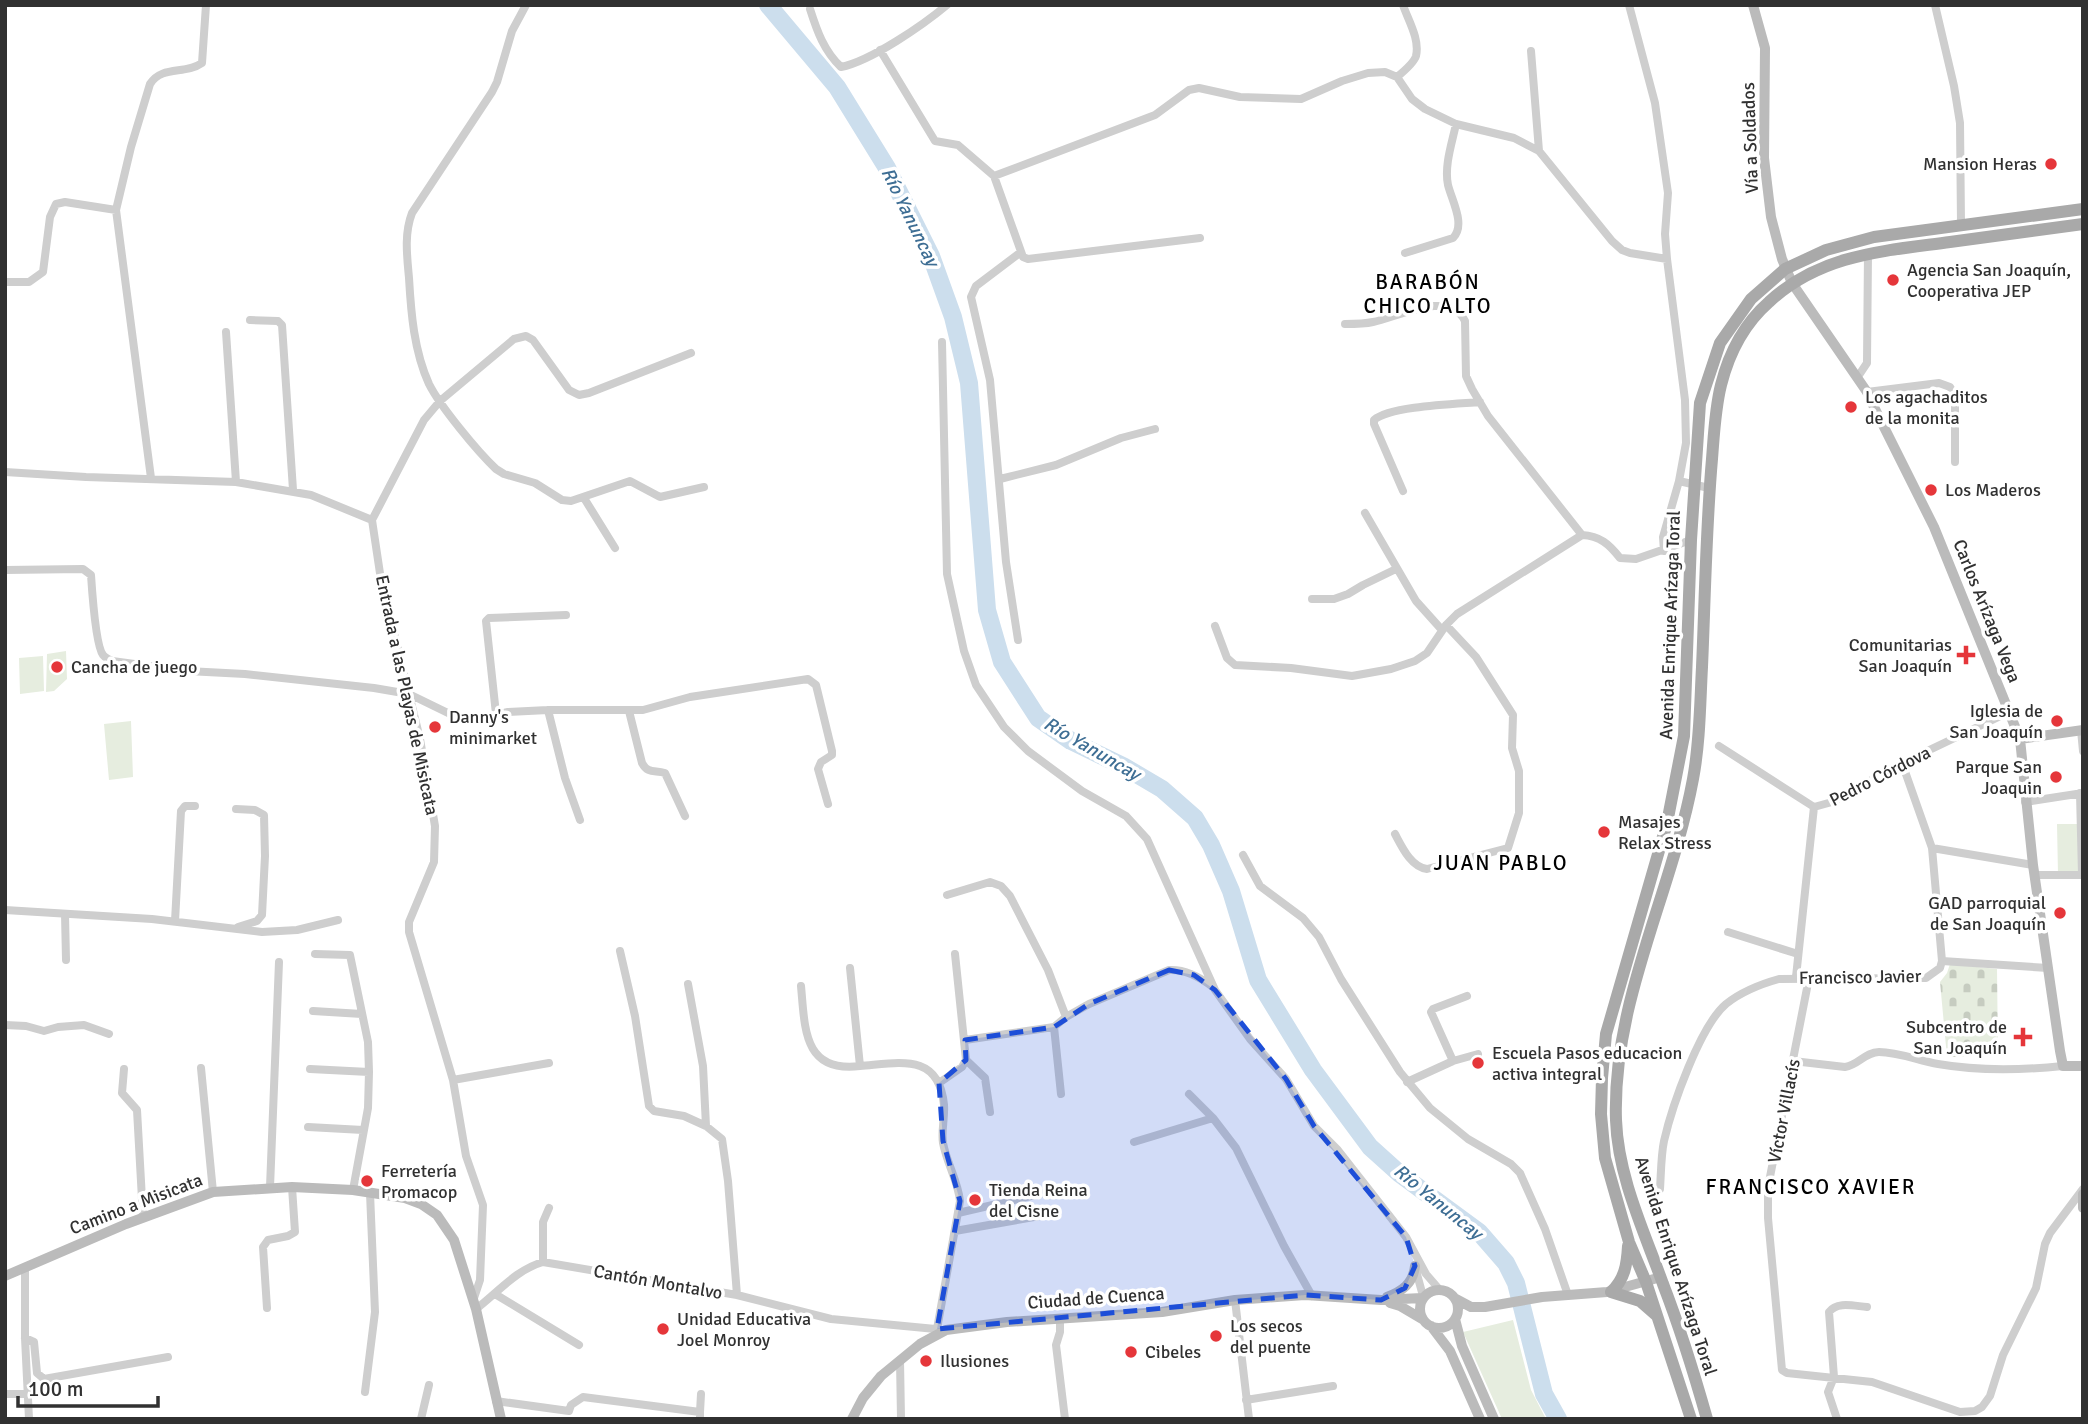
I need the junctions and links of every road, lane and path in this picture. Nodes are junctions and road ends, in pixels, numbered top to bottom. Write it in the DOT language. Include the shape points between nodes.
graph roads {
  1 [pos="206,5"];
  2 [pos="526,5"];
  3 [pos="947,5"];
  4 [pos="1403,5"];
  5 [pos="1629,5"];
  6 [pos="1753,5"];
  7 [pos="1935,5"];
  8 [pos="810,9"];
  9 [pos="880,50"];
  10 [pos="1531,51"];
  11 [pos="1397,78"];
  12 [pos="1456,124"];
  13 [pos="1539,151"];
  14 [pos="994,176"];
  15 [pos="2083,209"];
  16 [pos="116,210"];
  17 [pos="1961,223"];
  18 [pos="2083,224"];
  19 [pos="1200,238"];
  20 [pos="1021,252"];
  21 [pos="1405,253"];
  22 [pos="1868,253"];
  23 [pos="1667,259"];
  24 [pos="1786,269"];
  25 [pos="5,282"];
  26 [pos="1792,283"];
  27 [pos="250,320"];
  28 [pos="1345,324"];
  29 [pos="226,332"];
  30 [pos="942,342"];
  31 [pos="691,353"];
  32 [pos="1857,378"];
  33 [pos="1867,392"];
  34 [pos="440,401"];
  35 [pos="1480,402"];
  36 [pos="1155,429"];
  37 [pos="1955,462"];
  38 [pos="5,472"];
  39 [pos="151,478"];
  40 [pos="1000,479"];
  41 [pos="1679,481"];
  42 [pos="236,482"];
  43 [pos="1693,486"];
  44 [pos="704,487"];
  45 [pos="1709,488"];
  46 [pos="293,491"];
  47 [pos="1403,491"];
  48 [pos="584,498"];
  49 [pos="1365,513"];
  50 [pos="372,520"];
  51 [pos="1582,535"];
  52 [pos="1690,540"];
  53 [pos="615,548"];
  54 [pos="1664,551"];
  55 [pos="1396,569"];
  56 [pos="5,570"];
  57 [pos="1312,599"];
  58 [pos="566,615"];
  59 [pos="1215,626"];
  60 [pos="1444,628"];
  61 [pos="1017,640"];
  62 [pos="409,694"];
  63 [pos="548,710"];
  64 [pos="629,711"];
  65 [pos="2009,712"];
  66 [pos="496,714"];
  67 [pos="2082,730"];
  68 [pos="2020,739"];
  69 [pos="1719,746"];
  70 [pos="2083,751"];
  71 [pos="1902,763"];
  72 [pos="2081,793"];
  73 [pos="2025,802"];
  74 [pos="828,804"];
  75 [pos="195,806"];
  76 [pos="1814,807"];
  77 [pos="236,808"];
  78 [pos="685,816"];
  79 [pos="580,820"];
  80 [pos="1395,834"];
  81 [pos="1932,848"];
  82 [pos="1243,855"];
  83 [pos="2034,870"];
  84 [pos="2082,874"];
  85 [pos="947,895"];
  86 [pos="5,910"];
  87 [pos="65,914"];
  88 [pos="338,920"];
  89 [pos="175,921"];
  90 [pos="235,928"];
  91 [pos="1728,932"];
  92 [pos="621,951"];
  93 [pos="315,954"];
  94 [pos="954,954"];
  95 [pos="1798,954"];
  96 [pos="66,960"];
  97 [pos="1942,961"];
  98 [pos="279,962"];
  99 [pos="850,968"];
  100 [pos="2048,968"];
  101 [pos="1796,977"];
  102 [pos="1809,978"];
  103 [pos="688,984"];
  104 [pos="801,986"];
  105 [pos="1215,990"];
  106 [pos="1468,996"];
  107 [pos="313,1011"];
  108 [pos="362,1014"];
  109 [pos="1066,1017"];
  110 [pos="5,1025"];
  111 [pos="1054,1027"];
  112 [pos="109,1034"];
  113 [pos="965,1040"];
  114 [pos="1478,1054"];
  115 [pos="966,1060"];
  116 [pos="1453,1061"];
  117 [pos="1793,1061"];
  118 [pos="549,1063"];
  119 [pos="860,1066"];
  120 [pos="2063,1066"];
  121 [pos="2083,1066"];
  122 [pos="201,1068"];
  123 [pos="124,1069"];
  124 [pos="310,1069"];
  125 [pos="369,1072"];
  126 [pos="453,1080"];
  127 [pos="1407,1082"];
  128 [pos="939,1083"];
  129 [pos="1061,1094"];
  130 [pos="1189,1094"];
  131 [pos="989,1112"];
  132 [pos="1213,1118"];
  133 [pos="706,1126"];
  134 [pos="308,1127"];
  135 [pos="363,1130"];
  136 [pos="1134,1142"];
  137 [pos="270,1187"];
  138 [pos="292,1187"];
  139 [pos="1660,1189"];
  140 [pos="353,1190"];
  141 [pos="213,1192"];
  142 [pos="2083,1192"];
  143 [pos="370,1193"];
  144 [pos="1044,1194"];
  145 [pos="549,1208"];
  146 [pos="2083,1208"];
  147 [pos="958,1213"];
  148 [pos="143,1217"];
  149 [pos="1050,1217"];
  150 [pos="954,1234"];
  151 [pos="1629,1242"];
  152 [pos="1413,1253"];
  153 [pos="543,1262"];
  154 [pos="1415,1266"];
  155 [pos="25,1269"];
  156 [pos="5,1276"];
  157 [pos="1661,1277"];
  158 [pos="1646,1282"];
  159 [pos="1438,1289"];
  160 [pos="1611,1292"];
  161 [pos="495,1294"];
  162 [pos="1568,1295"];
  163 [pos="737,1296"];
  164 [pos="1312,1296"];
  165 [pos="1423,1297"];
  166 [pos="1456,1299"];
  167 [pos="1235,1300"];
  168 [pos="1381,1300"];
  169 [pos="474,1305"];
  170 [pos="1488,1307"];
  171 [pos="1867,1307"];
  172 [pos="267,1308"];
  173 [pos="1658,1317"];
  174 [pos="1060,1318"];
  175 [pos="1455,1318"];
  176 [pos="1427,1323"];
  177 [pos="942,1330"];
  178 [pos="24,1338"];
  179 [pos="579,1345"];
  180 [pos="168,1357"];
  181 [pos="900,1360"];
  182 [pos="1834,1377"];
  183 [pos="429,1385"];
  184 [pos="1333,1386"];
  185 [pos="365,1392"];
  186 [pos="5,1394"];
  187 [pos="26,1394"];
  188 [pos="701,1394"];
  189 [pos="1246,1400"];
  190 [pos="496,1401"];
  191 [pos="572,1415"];
  192 [pos="700,1415"];
  193 [pos="29,1419"];
  194 [pos="421,1419"];
  195 [pos="501,1419"];
  196 [pos="852,1419"];
  197 [pos="901,1419"];
  198 [pos="1065,1419"];
  199 [pos="1249,1419"];
  200 [pos="1480,1419"];
  201 [pos="1494,1419"];
  202 [pos="1690,1419"];
  203 [pos="1707,1419"];
  204 [pos="1837,1419"];
  1 -- 16 [label="street" via="202,63 194,69 154,77"];
  2 -- 34 [label="street" via="512,31 498,82 407,228 411,312 418,350"];
  3 -- 9 [label="street"];
  4 -- 11 [label="street" via="1417,52"];
  5 -- 23 [label="street" via="1655,103 1668,193"];
  6 -- 24 [label="street, Vía a Soldados" via="1765,48 1764,158"];
  7 -- 17 [label="street" via="1960,123"];
  8 -- 9 [label="street" via="823,44 841,67"];
  9 -- 14 [label="street" via="934,141 958,145"];
  10 -- 13 [label="street"];
  11 -- 12 [label="street" via="1419,104"];
  11 -- 14 [label="street" via="1385,72 1368,74 1301,99 1189,90 1155,115"];
  12 -- 13 [label="street" via="1514,138"];
  12 -- 21 [label="street" via="1447,176 1458,233"];
  13 -- 23 [label="street" via="1622,250"];
  14 -- 20 [label="street"];
  15 -- 17 [label="main road, Avenida Enrique Arízaga Toral"];
  16 -- 25 [label="street" via="56,204 43,272 29,282"];
  16 -- 39 [label="street"];
  17 -- 24 [label="main road, Avenida Enrique Arízaga Toral" via="1874,237 1826,250"];
  18 -- 22 [label="main road, Avenida Enrique Arízaga Toral"];
  19 -- 20 [label="street" via="1028,259"];
  20 -- 40 [label="street" via="976,286 971,297 990,380"];
  22 -- 26 [label="main road, Avenida Enrique Arízaga Toral" via="1820,268"];
  22 -- 32 [label="street" via="1867,363"];
  23 -- 41 [label="street" via="1685,400 1686,443"];
  24 -- 26 [label="street, Carlos Arízaga Vega"];
  24 -- 43 [label="main road, Avenida Enrique Arízaga Toral" via="1751,299 1720,343 1700,403"];
  26 -- 32 [label="street, Carlos Arízaga Vega"];
  26 -- 45 [label="main road, Avenida Enrique Arízaga Toral" via="1752,320 1730,358 1721,384"];
  27 -- 46 [label="street" via="282,325"];
  28 -- 35 [label="street" via="1370,323 1423,307 1455,308 1465,321 1466,376"];
  29 -- 42 [label="street"];
  30 -- 105 [label="street" via="947,574 976,685 1004,727 1028,751 1126,816 1147,839"];
  31 -- 34 [label="street" via="579,395 569,390 526,336 514,339"];
  32 -- 33 [label="street, Carlos Arízaga Vega"];
  33 -- 37 [label="street" via="1939,383 1950,387 1955,396"];
  33 -- 65 [label="street, Carlos Arízaga Vega" via="1934,527"];
  34 -- 48 [label="street" via="496,469 535,483 562,500"];
  34 -- 50 [label="street" via="424,420"];
  35 -- 47 [label="street" via="1431,405 1377,416 1374,420"];
  35 -- 51 [label="street"];
  36 -- 40 [label="street" via="1056,466"];
  38 -- 39 [label="street"];
  39 -- 42 [label="street"];
  40 -- 61 [label="street"];
  41 -- 43 [label="street"];
  41 -- 54 [label="street" via="1664,534"];
  42 -- 46 [label="street"];
  43 -- 45 [label="street"];
  43 -- 52 [label="main road, Avenida Enrique Arízaga Toral"];
  44 -- 48 [label="street" via="660,497 631,481"];
  45 -- 157 [label="main road, Avenida Enrique Arízaga Toral" via="1699,734 1693,779 1630,1000 1616,1081 1624,1176"];
  46 -- 50 [label="street"];
  48 -- 53 [label="street"];
  49 -- 55 [label="street"];
  50 -- 62 [label="street, Entrada a las Playas de Misicata" via="381,580"];
  51 -- 54 [label="street" via="1595,536 1620,558 1636,559"];
  51 -- 60 [label="street" via="1457,614"];
  52 -- 54 [label="street"];
  52 -- 151 [label="main road, Avenida Enrique Arízaga Toral" via="1686,699 1679,766 1606,1034 1602,1078 1605,1158"];
  55 -- 57 [label="street" via="1341,597"];
  55 -- 60 [label="street" via="1416,601"];
  56 -- 62 [label="street" via="82,569 91,575 96,638 103,655 112,661"];
  58 -- 66 [label="street" via="486,621"];
  59 -- 60 [label="street" via="1227,658 1236,665 1352,676 1415,661 1427,653"];
  60 -- 80 [label="street" via="1476,657 1513,715 1519,813 1508,848 1427,869 1415,864"];
  62 -- 66 [label="street" via="465,717"];
  62 -- 126 [label="street, Entrada a las Playas de Misicata" via="436,847 409,932"];
  63 -- 64 [label="street"];
  63 -- 66 [label="street"];
  63 -- 79 [label="street"];
  64 -- 74 [label="street" via="690,697 813,681 832,751 818,769"];
  64 -- 78 [label="street" via="642,763 652,772 665,773"];
  65 -- 68 [label="street, Carlos Arízaga Vega"];
  65 -- 71 [label="street, Pedro Córdova"];
  67 -- 68 [label="street"];
  67 -- 70 [label="street"];
  68 -- 73 [label="street, Carlos Arízaga Vega"];
  69 -- 76 [label="street, Pedro Córdova"];
  71 -- 76 [label="street, Pedro Córdova" via="1832,802"];
  71 -- 81 [label="street, Francisco Javier"];
  72 -- 73 [label="street"];
  72 -- 84 [label="street"];
  73 -- 83 [label="street, Carlos Arízaga Vega"];
  75 -- 89 [label="street" via="181,811"];
  76 -- 95 [label="street"];
  77 -- 90 [label="street" via="264,815 265,856 262,915"];
  81 -- 83 [label="street"];
  81 -- 97 [label="street, Francisco Javier"];
  82 -- 127 [label="street" via="1259,886 1303,918 1319,937"];
  83 -- 84 [label="street"];
  83 -- 100 [label="street, Carlos Arízaga Vega"];
  85 -- 109 [label="street" via="990,882 1001,886 1048,970"];
  86 -- 87 [label="street"];
  87 -- 89 [label="street"];
  87 -- 96 [label="street"];
  88 -- 90 [label="street" via="297,930"];
  89 -- 90 [label="street"];
  91 -- 95 [label="street"];
  92 -- 133 [label="street" via="649,1106"];
  93 -- 108 [label="street" via="350,956"];
  94 -- 113 [label="street"];
  95 -- 101 [label="street"];
  97 -- 100 [label="street"];
  97 -- 102 [label="street, Francisco Javier" via="1926,978"];
  98 -- 137 [label="street"];
  99 -- 119 [label="street"];
  100 -- 120 [label="street, Carlos Arízaga Vega"];
  101 -- 102 [label="street, Francisco Javier"];
  101 -- 139 [label="street, Francisco Javier" via="1771,981 1742,994 1711,1021 1663,1143"];
  102 -- 117 [label="street, Víctor Villacís"];
  103 -- 133 [label="street" via="703,1066"];
  104 -- 119 [label="street" via="804,1027 815,1054 838,1066"];
  105 -- 109 [label="street" via="1194,975 1169,970"];
  105 -- 152 [label="street" via="1286,1079 1314,1126 1406,1237"];
  106 -- 116 [label="street" via="1431,1012"];
  107 -- 108 [label="street"];
  108 -- 125 [label="street"];
  109 -- 111 [label="street"];
  110 -- 112 [label="street" via="44,1031 84,1025"];
  111 -- 113 [label="street"];
  111 -- 129 [label="street"];
  113 -- 115 [label="street"];
  114 -- 116 [label="street"];
  115 -- 128 [label="street"];
  115 -- 131 [label="street" via="985,1078"];
  116 -- 127 [label="street"];
  117 -- 120 [label="street" via="1845,1067 1883,1052 1940,1065"];
  117 -- 182 [label="street, Víctor Villacís" via="1768,1187 1782,1370"];
  118 -- 126 [label="street"];
  119 -- 128 [label="street" via="914,1062"];
  120 -- 121 [label="street"];
  122 -- 141 [label="street"];
  123 -- 148 [label="street" via="122,1093 137,1110"];
  124 -- 125 [label="street"];
  125 -- 135 [label="street"];
  126 -- 169 [label="street, Entrada a las Playas de Misicata" via="466,1156 484,1214"];
  127 -- 162 [label="street" via="1449,1124 1520,1173"];
  128 -- 147 [label="street" via="943,1141 959,1188"];
  130 -- 132 [label="street"];
  132 -- 136 [label="street"];
  132 -- 164 [label="street" via="1236,1148"];
  133 -- 163 [label="street" via="722,1139 725,1149"];
  134 -- 135 [label="street"];
  135 -- 140 [label="street"];
  137 -- 138 [label="street, Camino a Misicata"];
  137 -- 141 [label="street, Camino a Misicata"];
  138 -- 140 [label="street, Camino a Misicata"];
  138 -- 172 [label="street" via="295,1232 268,1240 263,1247"];
  140 -- 143 [label="street, Camino a Misicata"];
  141 -- 148 [label="street, Camino a Misicata"];
  142 -- 146 [label="street"];
  142 -- 182 [label="street" via="2050,1233 2032,1299 1982,1407 1960,1412 1888,1386"];
  143 -- 169 [label="street, Camino a Misicata" via="413,1201 437,1215 454,1240"];
  143 -- 185 [label="street" via="375,1312"];
  144 -- 147 [label="street"];
  145 -- 153 [label="street"];
  147 -- 150 [label="street"];
  148 -- 155 [label="street, Camino a Misicata"];
  149 -- 150 [label="street"];
  150 -- 177 [label="street"];
  151 -- 158 [label="main road, Avenida Enrique Arízaga Toral"];
  151 -- 160 [label="main road" via="1622,1281"];
  152 -- 154 [label="street"];
  152 -- 159 [label="street"];
  153 -- 161 [label="street" via="519,1273"];
  153 -- 163 [label="street, Cantón Montalvo"];
  154 -- 165 [label="street"];
  154 -- 168 [label="street" via="1405,1288"];
  155 -- 156 [label="street, Camino a Misicata"];
  155 -- 178 [label="street"];
  157 -- 158 [label="street"];
  157 -- 203 [label="main road, Avenida Enrique Arízaga Toral"];
  158 -- 160 [label="street"];
  158 -- 173 [label="main road, Avenida Enrique Arízaga Toral"];
  159 -- 165 [label="street"];
  159 -- 166 [label="street"];
  160 -- 162 [label="street"];
  160 -- 173 [label="main road" via="1640,1301"];
  161 -- 169 [label="street"];
  161 -- 179 [label="street"];
  162 -- 170 [label="street"];
  163 -- 177 [label="street, Cantón Montalvo" via="831,1320"];
  164 -- 167 [label="street, Ciudad de Cuenca"];
  164 -- 168 [label="street, Ciudad de Cuenca"];
  165 -- 168 [label="street, Ciudad de Cuenca"];
  165 -- 176 [label="street" via="1419,1309"];
  166 -- 170 [label="street" via="1471,1307"];
  166 -- 175 [label="street"];
  167 -- 174 [label="street, Ciudad de Cuenca" via="1162,1312"];
  167 -- 189 [label="street"];
  168 -- 176 [label="street, Ciudad de Cuenca"];
  169 -- 190 [label="street, Camino a Misicata"];
  170 -- 175 [label="street"];
  171 -- 182 [label="street" via="1839,1305 1829,1312"];
  173 -- 202 [label="main road, Avenida Enrique Arízaga Toral"];
  174 -- 177 [label="street, Ciudad de Cuenca"];
  174 -- 198 [label="street" via="1056,1345"];
  175 -- 176 [label="street" via="1441,1328"];
  175 -- 201 [label="street" via="1462,1346"];
  176 -- 200 [label="street" via="1450,1351"];
  177 -- 181 [label="street, Ciudad de Cuenca"];
  178 -- 180 [label="street" via="34,1342 37,1373 44,1379"];
  178 -- 187 [label="street"];
  181 -- 196 [label="street, Ciudad de Cuenca" via="863,1398"];
  181 -- 197 [label="street"];
  182 -- 204 [label="street" via="1828,1392"];
  183 -- 194 [label="street"];
  184 -- 189 [label="street"];
  186 -- 187 [label="street"];
  187 -- 193 [label="street"];
  188 -- 192 [label="street"];
  189 -- 199 [label="street"];
  190 -- 191 [label="street"];
  190 -- 195 [label="street, Camino a Misicata"];
  191 -- 192 [label="street" via="571,1405 583,1397"];
}
